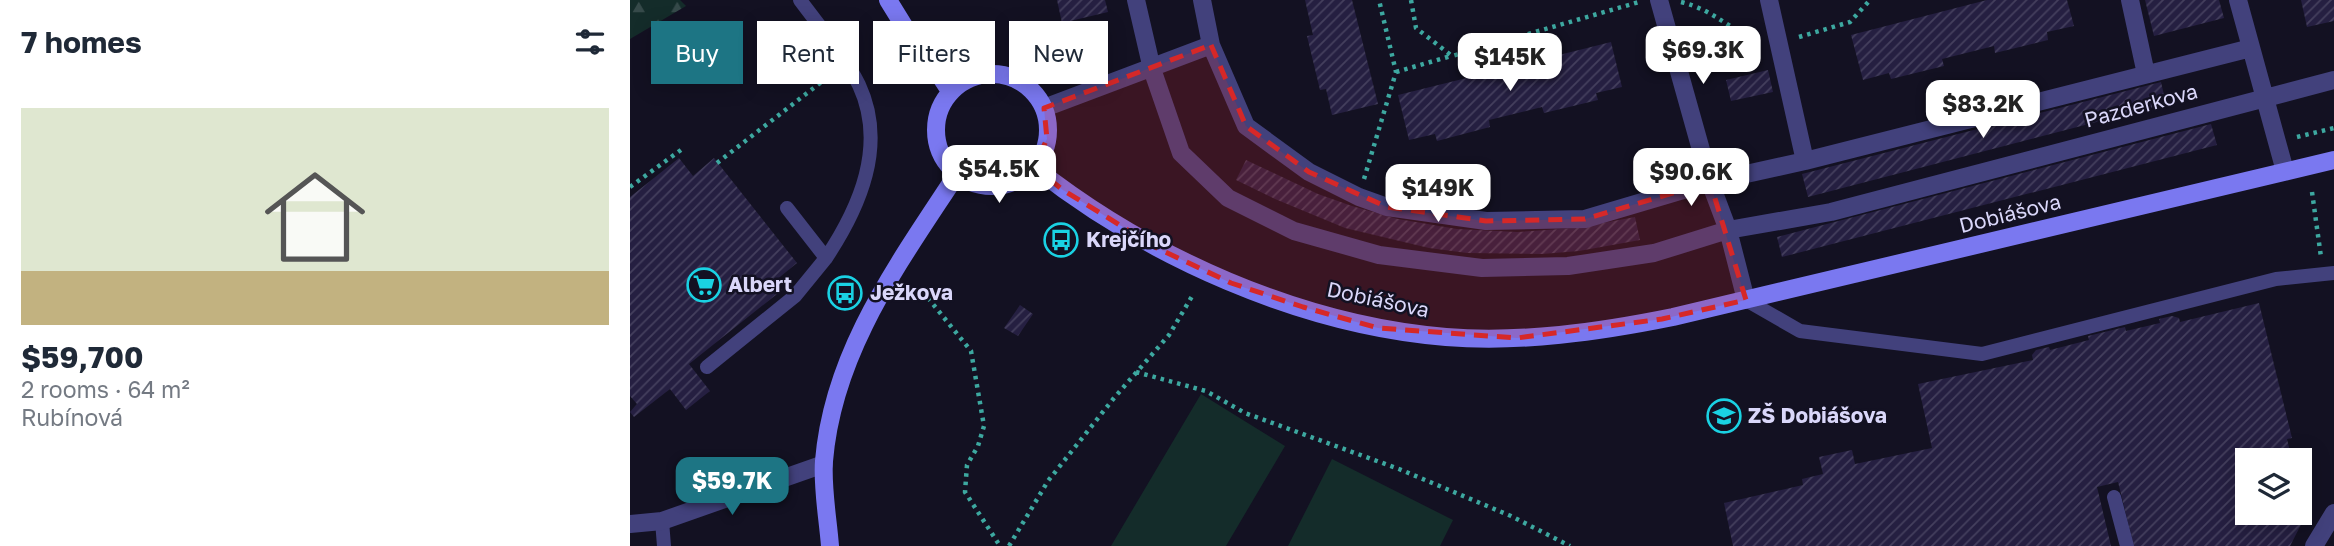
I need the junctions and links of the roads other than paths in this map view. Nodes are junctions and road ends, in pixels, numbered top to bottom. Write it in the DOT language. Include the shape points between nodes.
graph roads {
  1 [pos="800,0"];
  2 [pos="888,0"];
  3 [pos="1136,0"];
  4 [pos="1202,0"];
  5 [pos="1659,0"];
  6 [pos="1769,0"];
  7 [pos="2130,0"];
  8 [pos="2238,0"];
  9 [pos="1211,45"];
  10 [pos="2251,48"];
  11 [pos="1152,69"];
  12 [pos="2146,74"];
  13 [pos="2334,80"];
  14 [pos="950,91"];
  15 [pos="2264,97"];
  16 [pos="1044,108"];
  17 [pos="2334,160"];
  18 [pos="1805,161"];
  19 [pos="1034,167"];
  20 [pos="2285,171"];
  21 [pos="957,174"];
  22 [pos="1710,182"];
  23 [pos="788,208"];
  24 [pos="1728,230"];
  25 [pos="826,258"];
  26 [pos="2329,274"];
  27 [pos="1746,300"];
  28 [pos="707,366"];
  29 [pos="824,464"];
  30 [pos="2114,497"];
  31 [pos="2334,513"];
  32 [pos="662,521"];
  33 [pos="630,524"];
  34 [pos="664,546"];
  35 [pos="830,546"];
  36 [pos="2127,546"];
  37 [pos="2314,546"];
  1 -- 25 [label="lane" via="859,86 870,119 870,156 857,205"];
  2 -- 14 [label="street"];
  3 -- 11 [label="street, Pazderkova"];
  4 -- 9 [label="street"];
  5 -- 22 [label="street"];
  6 -- 18 [label="street"];
  7 -- 12 [label="street"];
  8 -- 10 [label="street"];
  9 -- 11 [label="street"];
  9 -- 22 [label="street" via="1246,125 1310,172 1387,206 1486,221 1585,219"];
  10 -- 12 [label="street"];
  10 -- 15 [label="street"];
  11 -- 16 [label="street"];
  11 -- 24 [label="street, Pazderkova" via="1181,153 1228,198 1294,230 1379,255 1482,268 1568,266 1654,253"];
  12 -- 18 [label="street"];
  13 -- 15 [label="street, Pazderkova"];
  14 -- 16 [label="street" via="976,75 1003,74 1028,86"];
  14 -- 21 [label="street" via="941,105 936,138 944,160"];
  15 -- 20 [label="street"];
  15 -- 24 [label="street, Pazderkova" via="1831,212"];
  16 -- 19 [label="street" via="1047,139"];
  17 -- 20 [label="street, Dobiášova"];
  18 -- 22 [label="street"];
  19 -- 21 [label="street" via="1017,180 997,186 976,184"];
  19 -- 27 [label="street, Dobiášova" via="1111,222 1231,283 1378,328 1446,337 1517,338 1662,319"];
  20 -- 27 [label="street, Dobiášova"];
  21 -- 29 [label="street" via="892,273 848,358 836,394"];
  22 -- 24 [label="street"];
  23 -- 25 [label="lane"];
  24 -- 27 [label="street"];
  25 -- 28 [label="lane" via="795,296"];
  26 -- 27 [label="lane" via="2276,279 1982,354 1800,331"];
  29 -- 32 [label="street"];
  29 -- 35 [label="street"];
  30 -- 36 [label="lane"];
  31 -- 37 [label="street"];
  32 -- 33 [label="street"];
  32 -- 34 [label="lane"];
}
